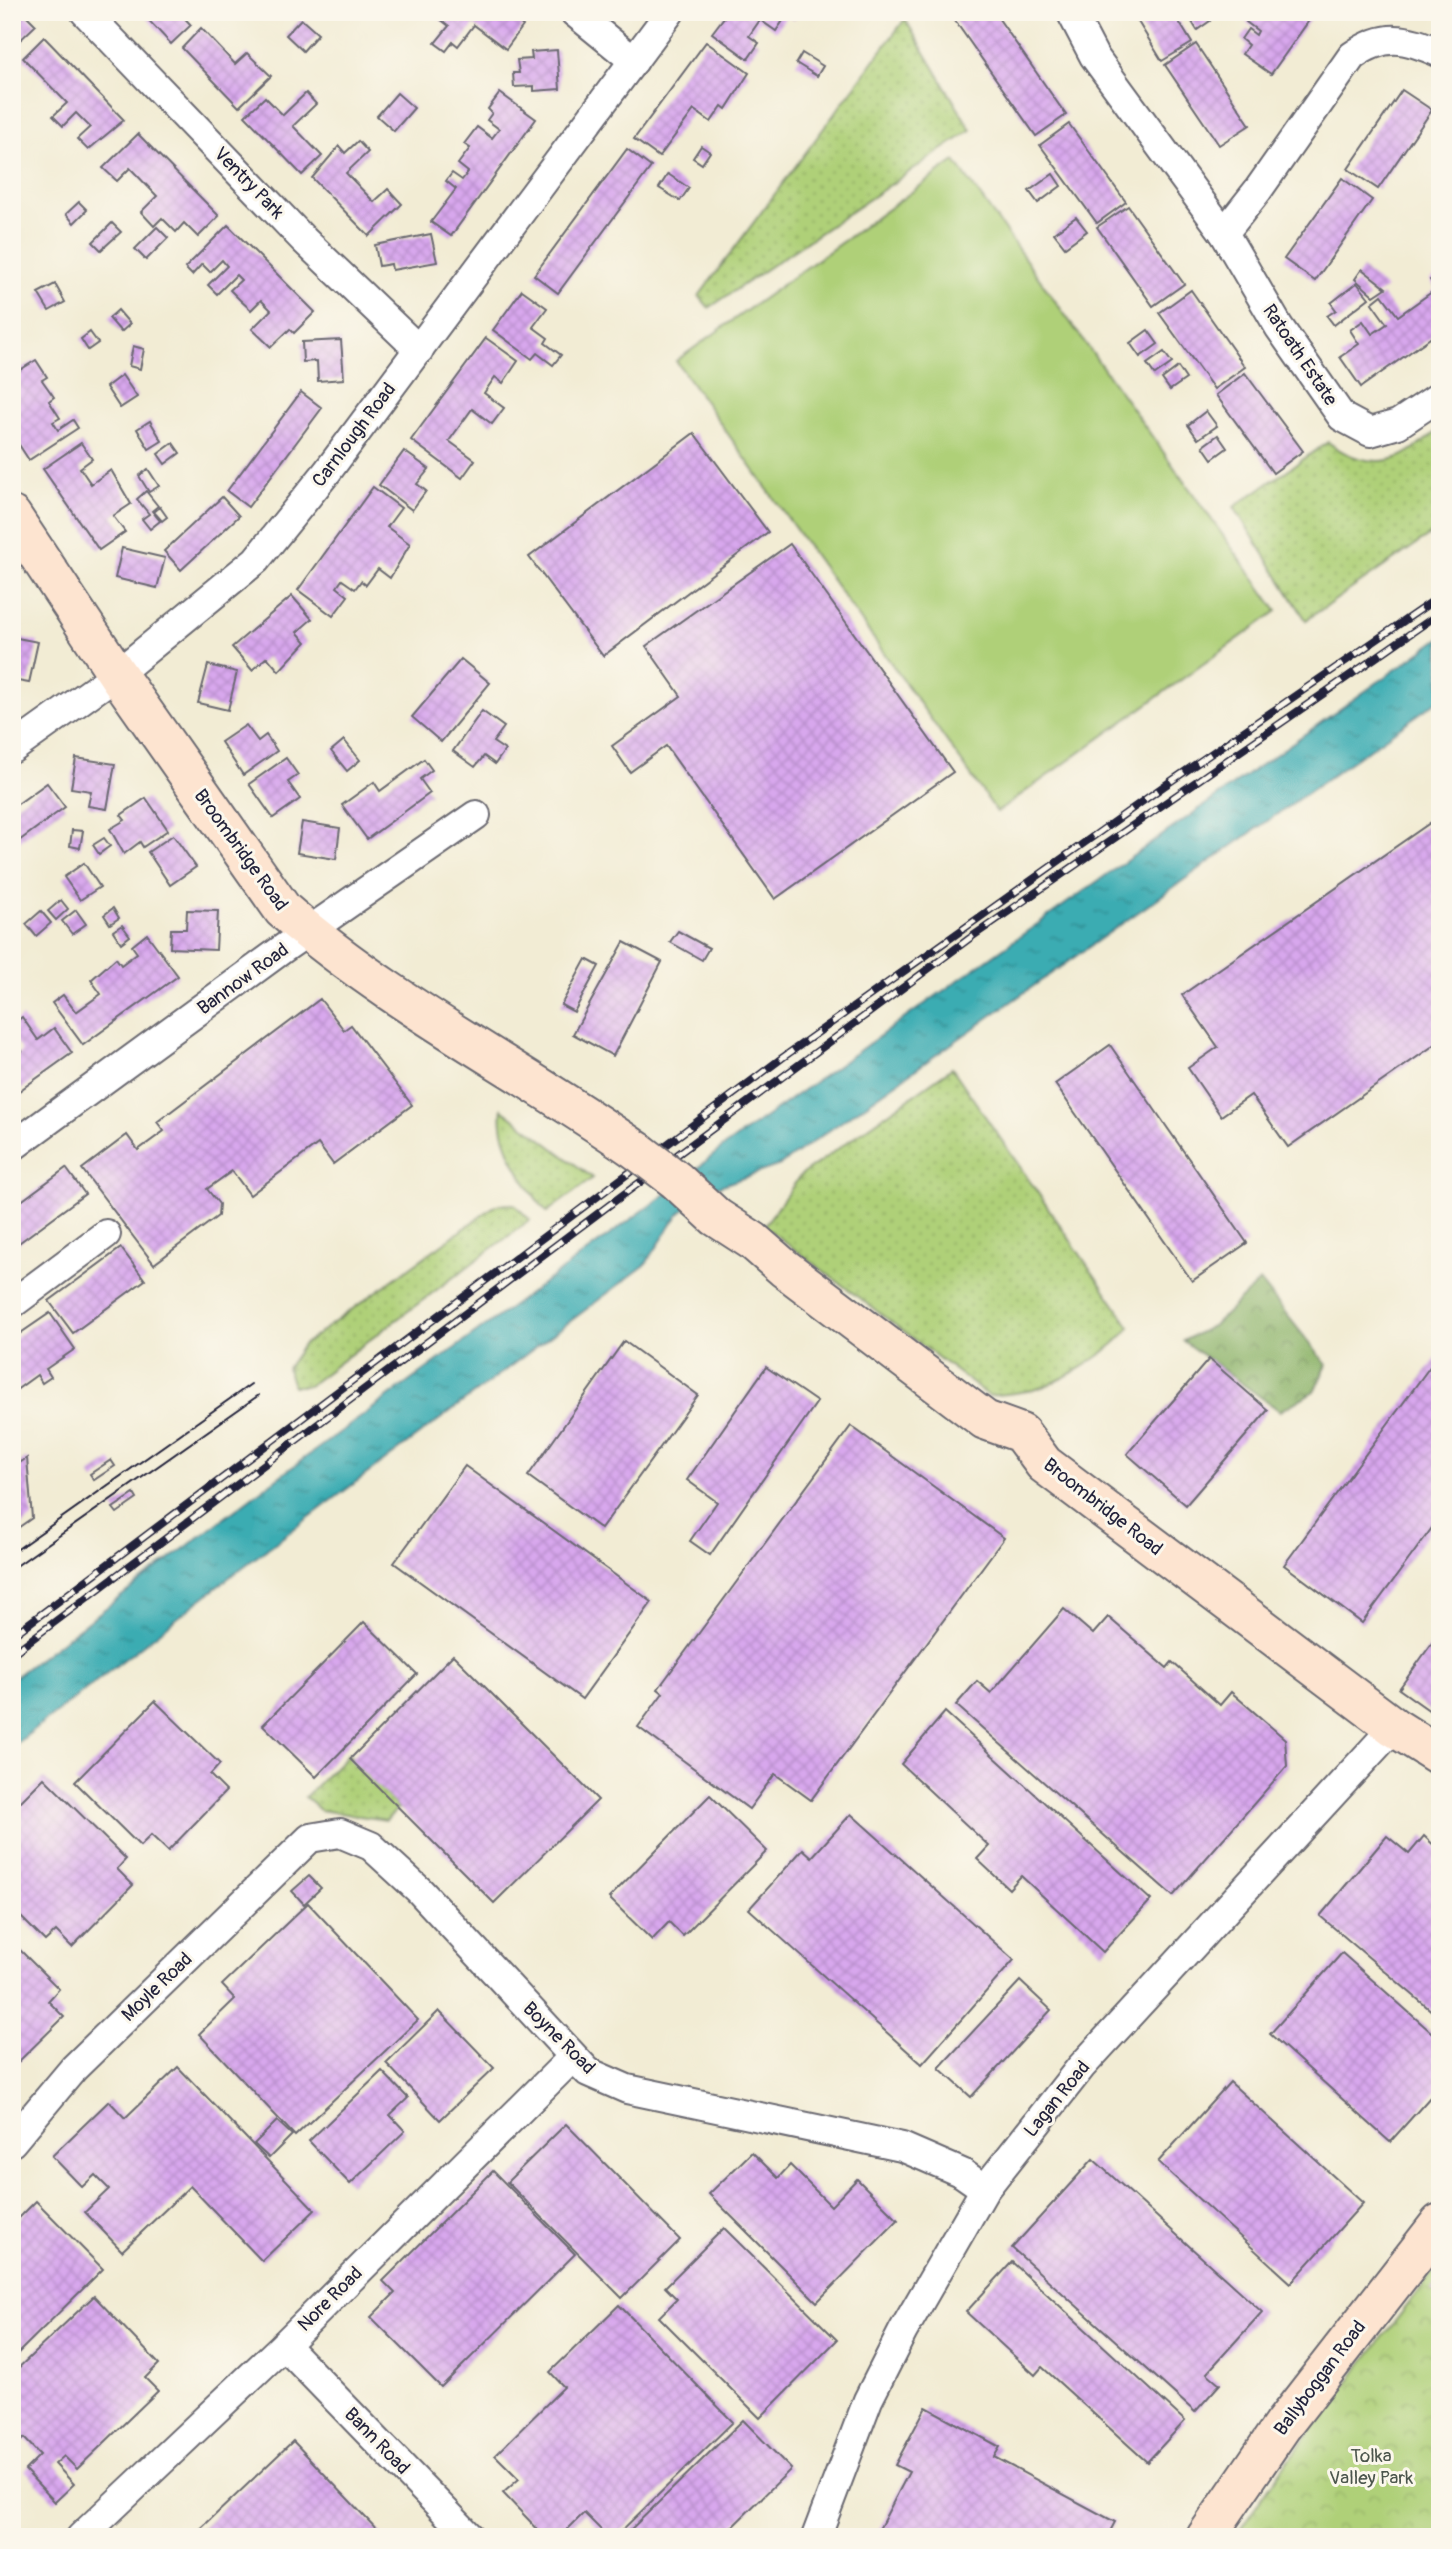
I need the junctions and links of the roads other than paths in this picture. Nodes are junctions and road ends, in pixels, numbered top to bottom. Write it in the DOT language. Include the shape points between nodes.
graph roads {
  1 [pos="85,12"];
  2 [pos="574,12"];
  3 [pos="670,12"];
  4 [pos="1071,12"];
  5 [pos="1440,53"];
  6 [pos="634,61"];
  7 [pos="1224,233"];
  8 [pos="419,350"];
  9 [pos="1440,396"];
  10 [pos="12,516"];
  11 [pos="117,674"];
  12 [pos="12,749"];
  13 [pos="476,815"];
  14 [pos="307,932"];
  15 [pos="12,1147"];
  16 [pos="106,1234"];
  17 [pos="12,1304"];
  18 [pos="1394,1727"];
  19 [pos="1440,1756"];
  20 [pos="310,1838"];
  21 [pos="573,2057"];
  22 [pos="12,2142"];
  23 [pos="985,2189"];
  24 [pos="1440,2223"];
  25 [pos="284,2345"];
  26 [pos="82,2537"];
  27 [pos="470,2537"];
  28 [pos="816,2537"];
  29 [pos="1206,2537"];
  1 -- 8 [label="street, Ventry Park" via="304,240"];
  2 -- 6 [label="street"];
  3 -- 6 [label="street, Carnlough Road"];
  4 -- 7 [label="street, Ratoath Estate" via="1094,56"];
  5 -- 7 [label="street" via="1391,38 1371,43 1352,56"];
  6 -- 8 [label="street, Carnlough Road"];
  7 -- 9 [label="street, Ratoath Estate" via="1279,327 1353,426 1370,432 1398,424"];
  8 -- 11 [label="street, Carnlough Road" via="256,560"];
  10 -- 11 [label="street, Broombridge Road"];
  11 -- 12 [label="street, Carnlough Road"];
  11 -- 14 [label="street, Broombridge Road" via="260,881"];
  13 -- 14 [label="street, Bannow Road"];
  14 -- 15 [label="street, Bannow Road"];
  14 -- 18 [label="street, Broombridge Road, bridge" via="633,1148 716,1217 985,1420 1021,1433 1044,1464"];
  16 -- 17 [label="street"];
  18 -- 19 [label="street, Broombridge Road"];
  18 -- 23 [label="street, Lagan Road" via="1082,2067"];
  20 -- 21 [label="street, Boyne Road" via="340,1833 371,1846 419,1890"];
  20 -- 22 [label="street, Moyle Road" via="74,2068"];
  21 -- 23 [label="street, Boyne Road" via="588,2072 627,2089 902,2147 962,2173"];
  21 -- 25 [label="street, Nore Road"];
  23 -- 28 [label="street, Lagan Road" via="868,2400"];
  24 -- 29 [label="street, Ballyboggan Road" via="1282,2426"];
  25 -- 26 [label="street, Nore Road"];
  25 -- 27 [label="street, Bann Road"];
}
